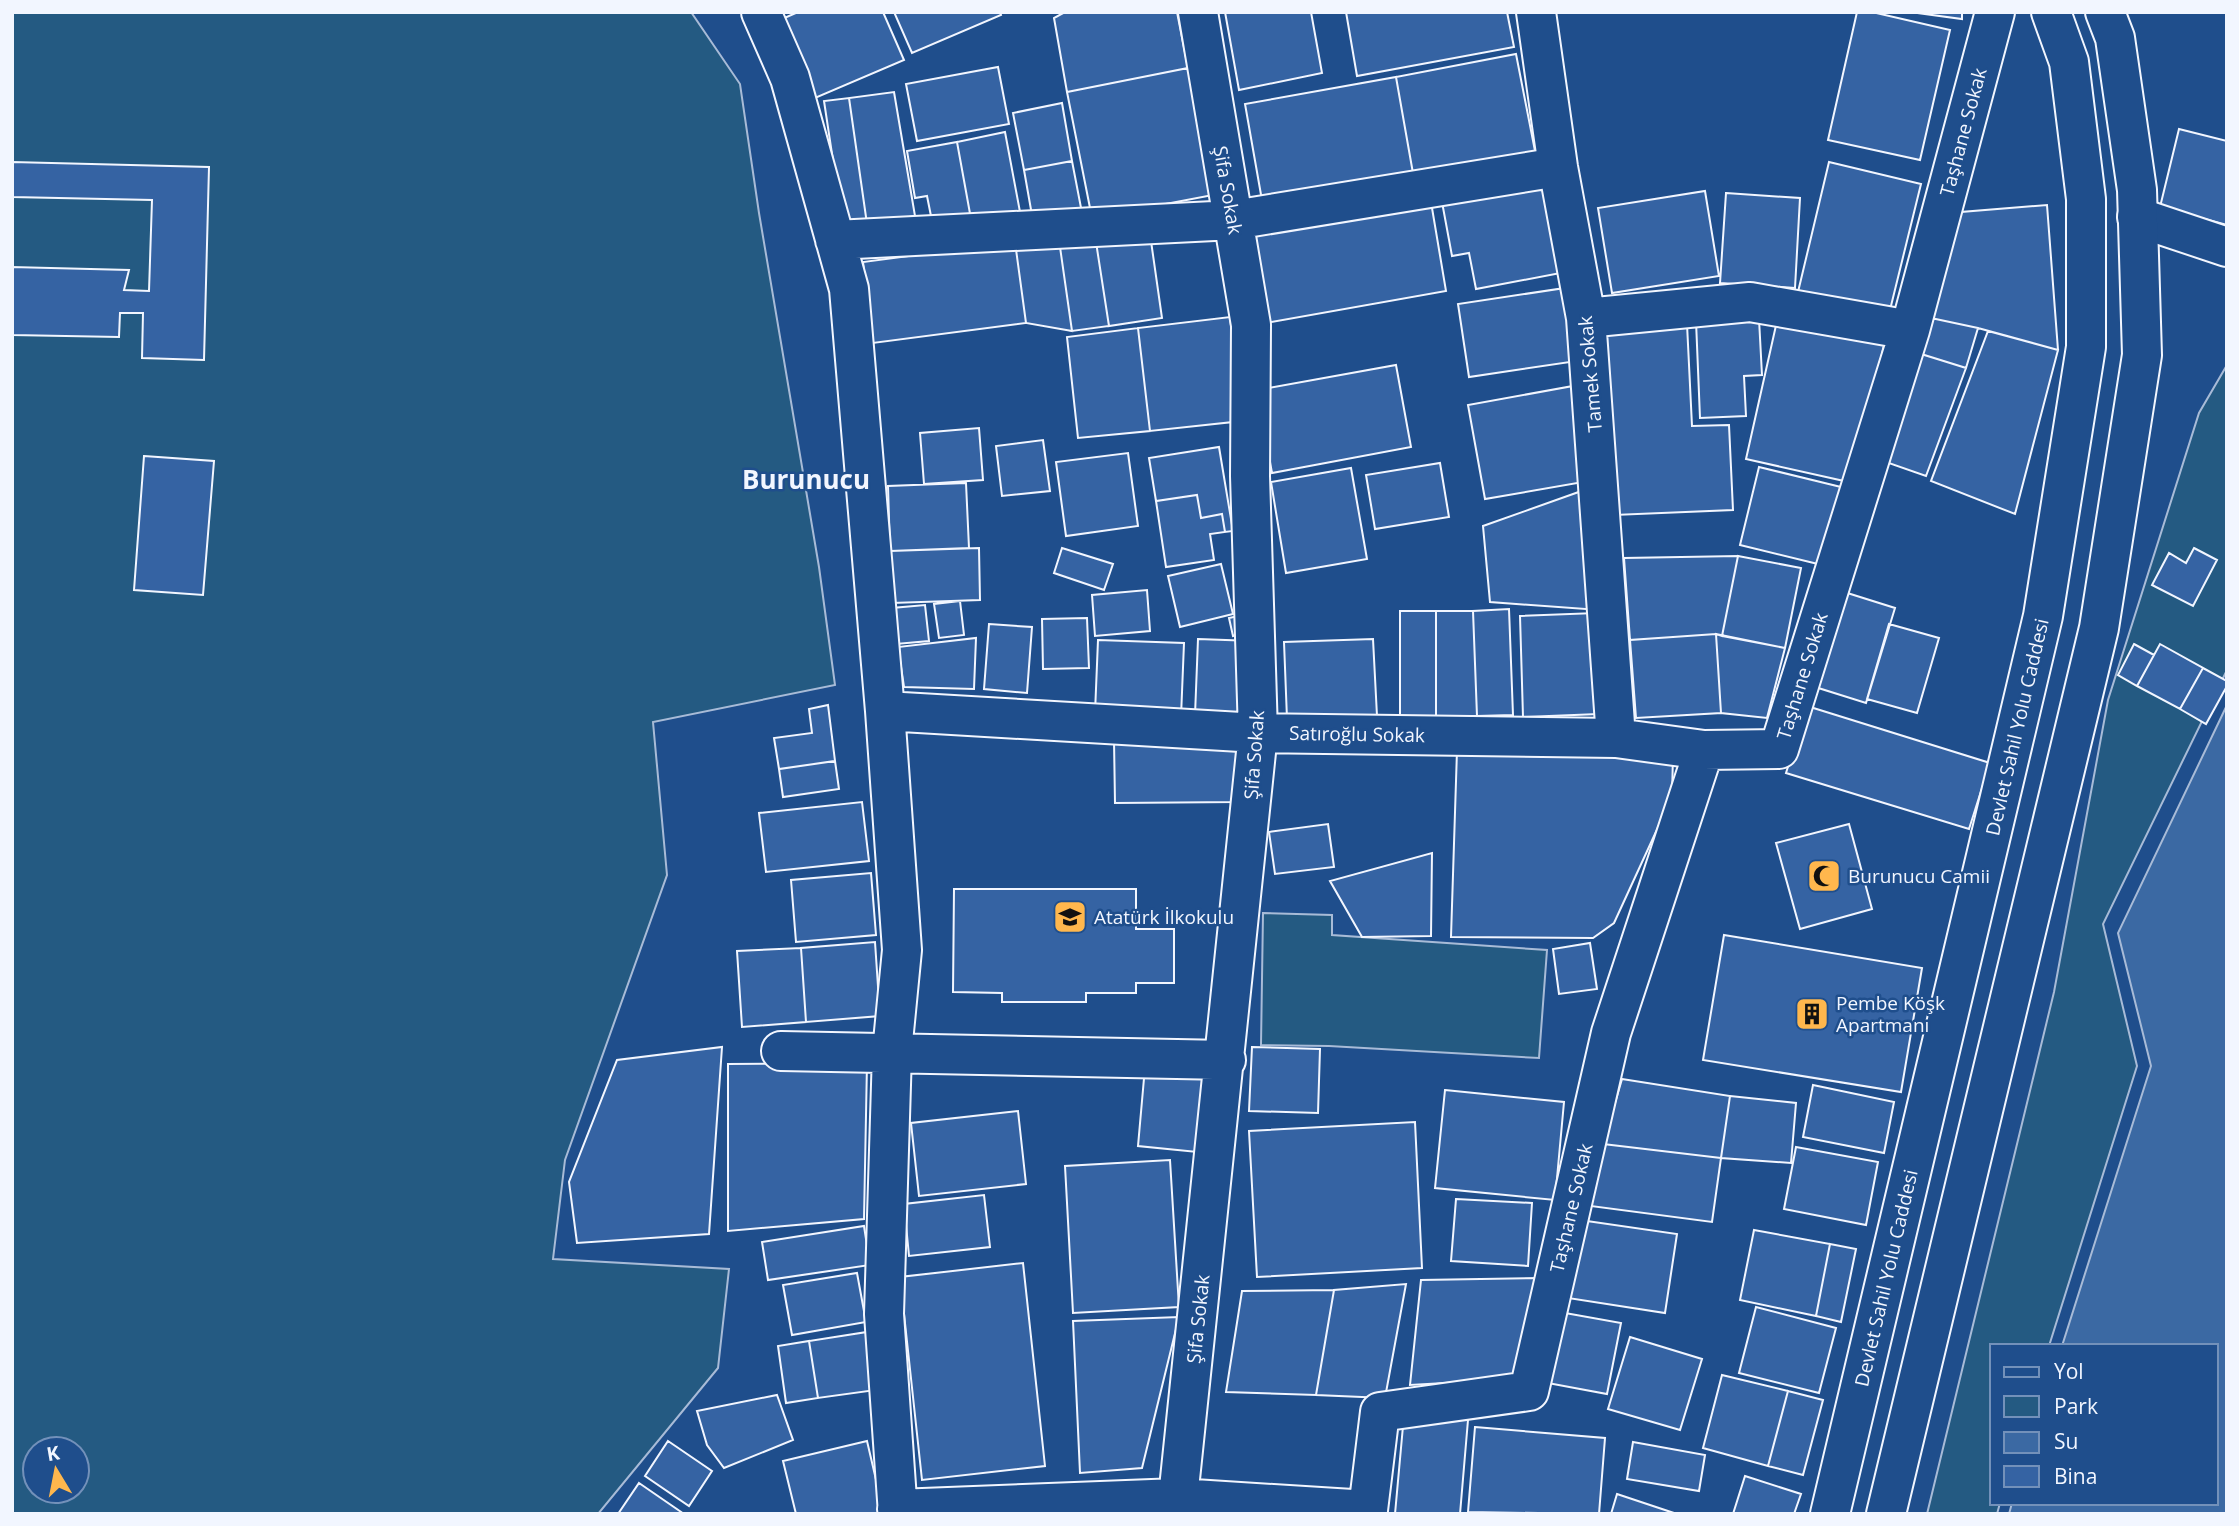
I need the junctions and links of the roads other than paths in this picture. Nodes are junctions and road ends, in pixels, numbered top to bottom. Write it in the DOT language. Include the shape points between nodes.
graph roads {
  1 [pos="762,12"];
  2 [pos="1198,12"];
  3 [pos="1536,12"];
  4 [pos="1995,12"];
  5 [pos="2052,12"];
  6 [pos="2105,12"];
  7 [pos="1558,167"];
  8 [pos="2137,217"];
  9 [pos="1234,220"];
  10 [pos="835,240"];
  11 [pos="2227,247"];
  12 [pos="1586,318"];
  13 [pos="1910,330"];
  14 [pos="885,711"];
  15 [pos="1258,733"];
  16 [pos="1616,738"];
  17 [pos="1704,750"];
  18 [pos="780,1051"];
  19 [pos="892,1052"];
  20 [pos="1226,1060"];
  21 [pos="1178,1498"];
  22 [pos="898,1512"];
  23 [pos="1368,1512"];
  24 [pos="1830,1514"];
  25 [pos="1886,1514"];
  1 -- 10 [label="street" via="790,78"];
  2 -- 9 [label="street, Şifa Sokak"];
  3 -- 7 [label="street, Tamek Sokak"];
  4 -- 13 [label="street, Taşhane Sokak"];
  5 -- 24 [label="street, Devlet Sahil Yolu Caddesi" via="2069,62 2086,199 2086,347 2043,616"];
  6 -- 8 [label="street" via="2115,38"];
  7 -- 9 [label="street"];
  7 -- 12 [label="street, Tamek Sokak"];
  8 -- 11 [label="street"];
  8 -- 25 [label="street" via="2142,355 2099,628"];
  9 -- 10 [label="street"];
  9 -- 15 [label="street, Şifa Sokak" via="1251,325 1250,476"];
  10 -- 14 [label="street" via="849,289"];
  12 -- 13 [label="street" via="1750,302"];
  12 -- 16 [label="street, Tamek Sokak"];
  13 -- 17 [label="street, Taşhane Sokak" via="1779,750"];
  14 -- 15 [label="street, Satıroğlu Sokak"];
  14 -- 19 [label="street" via="902,950"];
  15 -- 16 [label="street, Satıroğlu Sokak"];
  15 -- 20 [label="street, Şifa Sokak"];
  16 -- 17 [label="street, Satıroğlu Sokak"];
  17 -- 23 [label="street, Taşhane Sokak" via="1611,1033 1529,1391 1380,1412"];
  18 -- 19 [label="street"];
  19 -- 20 [label="street"];
  19 -- 22 [label="street" via="884,1314"];
  20 -- 21 [label="street, Şifa Sokak"];
  21 -- 22 [label="street"];
  21 -- 23 [label="street"];
}
